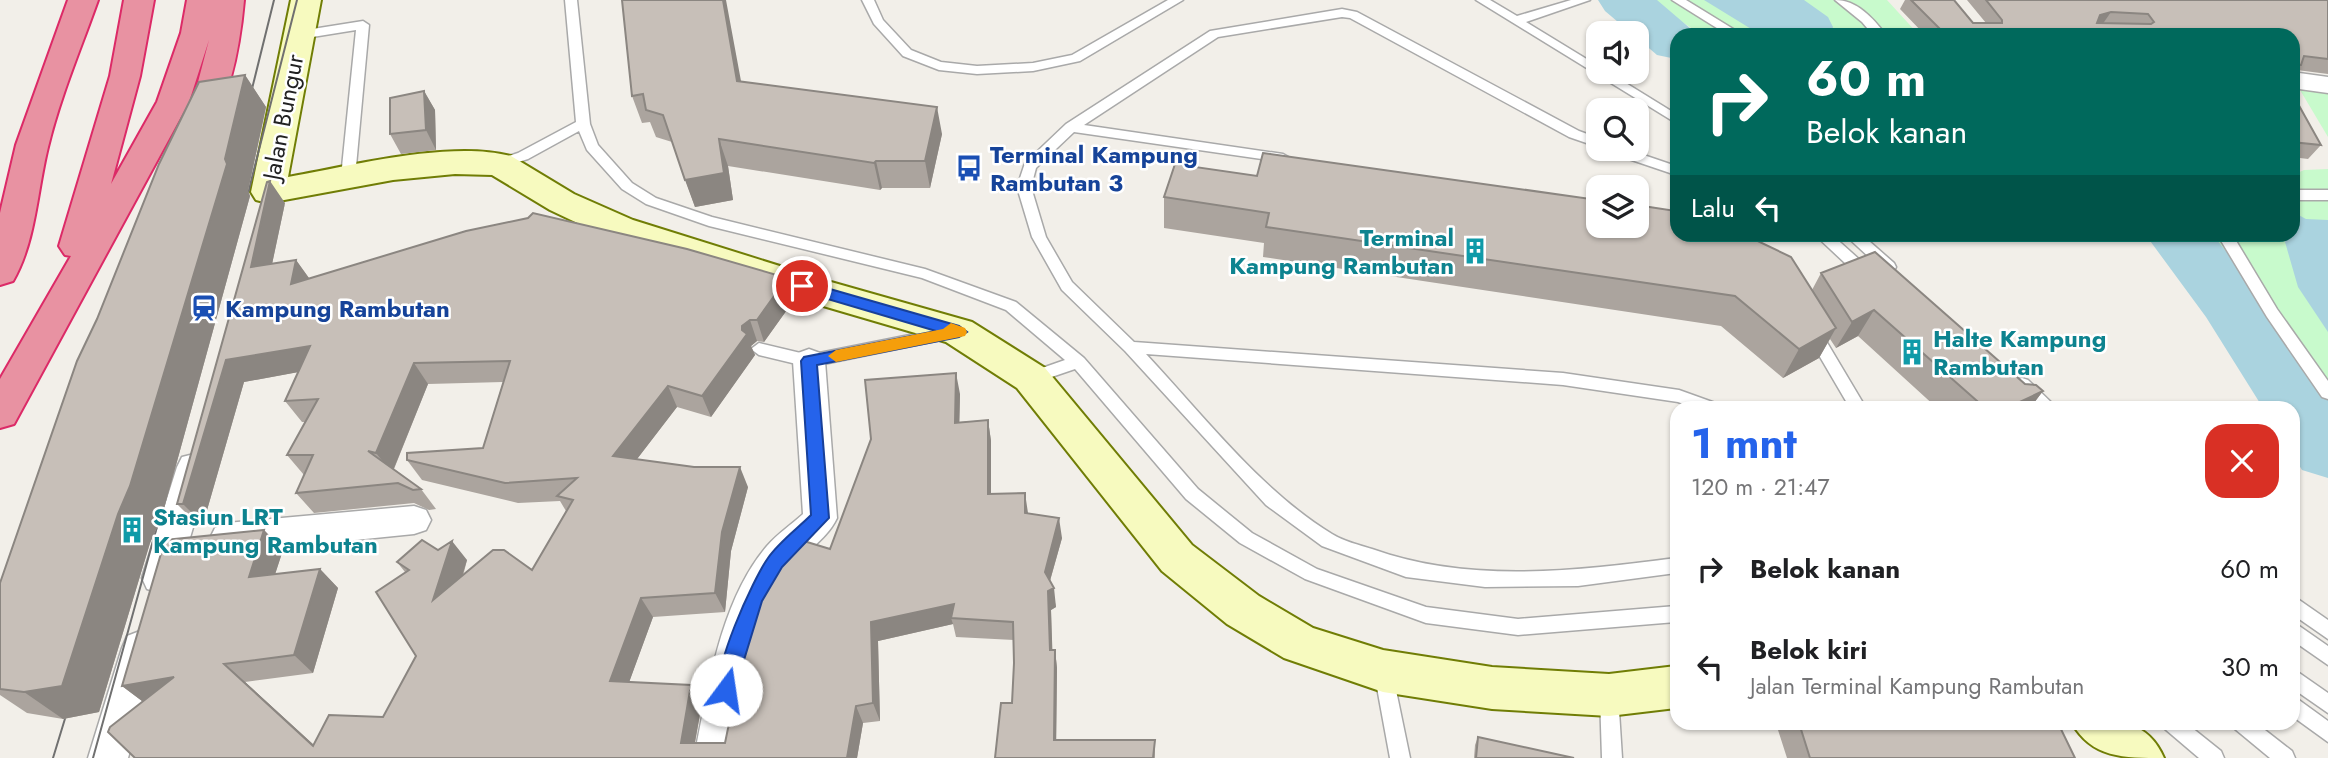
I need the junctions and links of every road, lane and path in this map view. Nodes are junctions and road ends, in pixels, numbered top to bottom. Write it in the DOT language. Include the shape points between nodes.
graph roads {
  1 [pos="83,0"];
  2 [pos="139,0"];
  3 [pos="202,0"];
  4 [pos="229,0"];
  5 [pos="306,0"];
  6 [pos="571,0"];
  7 [pos="868,0"];
  8 [pos="1177,0"];
  9 [pos="1482,0"];
  10 [pos="1584,0"];
  11 [pos="1678,0"];
  12 [pos="1841,0"];
  13 [pos="1515,20"];
  14 [pos="1725,28"];
  15 [pos="1874,28"];
  16 [pos="300,36"];
  17 [pos="2300,81"];
  18 [pos="2328,85"];
  19 [pos="1670,115"];
  20 [pos="583,124"];
  21 [pos="1071,127"];
  22 [pos="1586,138"];
  23 [pos="1301,160"];
  24 [pos="180,161"];
  25 [pos="1647,161"];
  26 [pos="499,164"];
  27 [pos="1670,169"];
  28 [pos="348,177"];
  29 [pos="2300,195"];
  30 [pos="2328,195"];
  31 [pos="1830,242"];
  32 [pos="1861,242"];
  33 [pos="2229,242"];
  34 [pos="0,272"];
  35 [pos="1899,275"];
  36 [pos="1878,285"];
  37 [pos="58,312"];
  38 [pos="1804,314"];
  39 [pos="959,332"];
  40 [pos="1130,347"];
  41 [pos="759,349"];
  42 [pos="809,361"];
  43 [pos="1078,362"];
  44 [pos="2008,372"];
  45 [pos="1031,378"];
  46 [pos="2328,393"];
  47 [pos="1693,401"];
  48 [pos="1854,401"];
  49 [pos="2041,401"];
  50 [pos="0,413"];
  51 [pos="202,439"];
  52 [pos="414,520"];
  53 [pos="170,544"];
  54 [pos="1670,567"];
  55 [pos="2300,609"];
  56 [pos="1670,614"];
  57 [pos="2328,631"];
  58 [pos="2300,635"];
  59 [pos="2328,657"];
  60 [pos="1383,671"];
  61 [pos="2300,682"];
  62 [pos="1670,688"];
  63 [pos="1609,695"];
  64 [pos="2328,704"];
  65 [pos="2300,710"];
  66 [pos="2105,730"];
  67 [pos="2180,730"];
  68 [pos="2251,730"];
  69 [pos="2328,733"];
  70 [pos="108,758"];
  71 [pos="714,758"];
  72 [pos="1400,758"];
  73 [pos="1612,758"];
  74 [pos="2140,758"];
  75 [pos="2214,758"];
  76 [pos="2286,758"];
  1 -- 34 [label="highway" via="32,145"];
  2 -- 37 [label="highway" via="125,76"];
  3 -- 37 [label="highway" via="173,102"];
  4 -- 24 [label="highway" via="227,30 207,104"];
  5 -- 16 [label="street, Jalan Bungur"];
  6 -- 20 [label="lane"];
  7 -- 8 [label="lane" via="878,21 907,53 939,66 977,70 1076,58"];
  9 -- 13 [label="lane"];
  10 -- 13 [label="lane"];
  11 -- 14 [label="lane"];
  12 -- 15 [label="lane"];
  13 -- 19 [label="lane"];
  16 -- 28 [label="lane" via="363,24"];
  16 -- 28 [label="street, Jalan Bungur" via="265,205"];
  17 -- 18 [label="street"];
  20 -- 26 [label="lane"];
  20 -- 43 [label="lane" via="592,147 627,186 651,201 709,221 925,274 1011,306"];
  21 -- 22 [label="lane" via="1218,32 1348,13"];
  21 -- 23 [label="lane"];
  21 -- 40 [label="lane" via="1030,166 1024,187 1038,237 1067,286"];
  25 -- 27 [label="lane"];
  26 -- 28 [label="street" via="426,166"];
  26 -- 39 [label="street" via="562,202 702,263"];
  29 -- 30 [label="lane"];
  31 -- 36 [label="lane"];
  32 -- 35 [label="lane"];
  33 -- 46 [label="lane"];
  37 -- 50 [label="highway"];
  38 -- 48 [label="lane"];
  39 -- 42 [label="lane"];
  39 -- 45 [label="street"];
  40 -- 47 [label="lane" via="1563,379"];
  40 -- 54 [label="lane" via="1272,500 1328,541 1406,569 1485,579 1578,578"];
  41 -- 42 [label="lane"];
  42 -- 71 [label="street" via="820,518 776,562 754,599 729,674"];
  43 -- 45 [label="lane"];
  43 -- 56 [label="lane" via="1192,494 1246,538 1311,575 1426,615 1518,627"];
  44 -- 49 [label="lane"];
  45 -- 60 [label="street" via="1177,558 1243,610 1300,644"];
  51 -- 53 [label="street"];
  52 -- 53 [label="street"];
  53 -- 70 [label="street"];
  55 -- 57 [label="lane"];
  58 -- 59 [label="lane"];
  60 -- 63 [label="street" via="1492,688"];
  60 -- 72 [label="lane"];
  61 -- 64 [label="lane"];
  62 -- 63 [label="street"];
  63 -- 73 [label="lane"];
  65 -- 69 [label="lane"];
  66 -- 74 [label="street"];
  67 -- 75 [label="lane"];
  68 -- 76 [label="lane"];
}
